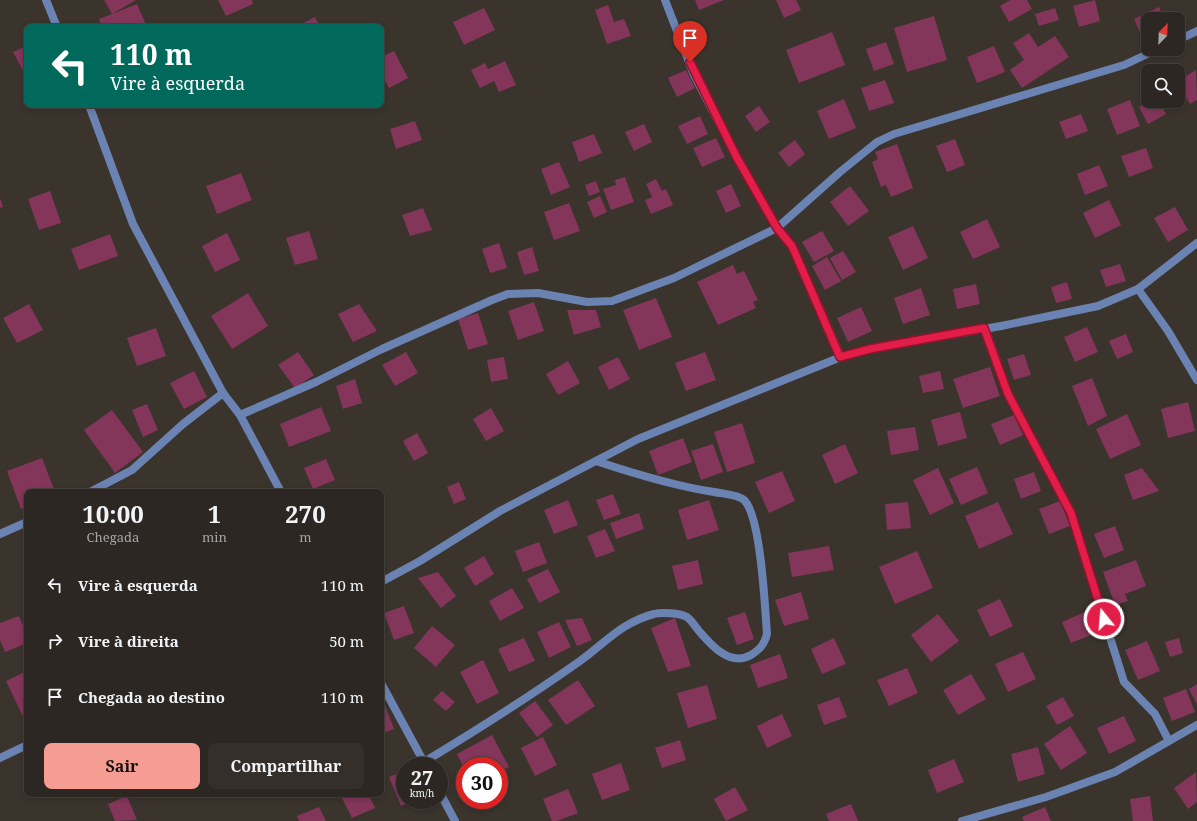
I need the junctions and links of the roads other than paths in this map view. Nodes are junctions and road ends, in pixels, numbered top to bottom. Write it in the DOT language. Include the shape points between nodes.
graph roads {
  1 [pos="46,0"];
  2 [pos="665,0"];
  3 [pos="56,24"];
  4 [pos="1197,31"];
  5 [pos="1185,37"];
  6 [pos="1142,56"];
  7 [pos="90,108"];
  8 [pos="777,228"];
  9 [pos="1197,243"];
  10 [pos="1138,289"];
  11 [pos="984,328"];
  12 [pos="840,357"];
  13 [pos="1197,380"];
  14 [pos="223,393"];
  15 [pos="240,415"];
  16 [pos="596,461"];
  17 [pos="96,489"];
  18 [pos="279,489"];
  19 [pos="24,523"];
  20 [pos="0,534"];
  21 [pos="384,580"];
  22 [pos="384,689"];
  23 [pos="1197,726"];
  24 [pos="1169,741"];
  25 [pos="24,746"];
  26 [pos="421,757"];
  27 [pos="436,757"];
  28 [pos="0,758"];
  29 [pos="448,808"];
  30 [pos="455,821"];
  31 [pos="962,821"];
  1 -- 3 [label="street"];
  2 -- 8 [label="street" via="694,75"];
  4 -- 5 [label="street"];
  6 -- 8 [label="street" via="1124,64 894,134 877,142"];
  7 -- 14 [label="street" via="133,224"];
  8 -- 12 [label="street" via="792,246"];
  8 -- 15 [label="street" via="674,278 612,301 588,302 538,293 508,294"];
  9 -- 10 [label="street"];
  10 -- 11 [label="street" via="1098,306"];
  10 -- 13 [label="street" via="1168,331"];
  11 -- 12 [label="street"];
  11 -- 24 [label="street" via="1008,394 1071,513 1124,682 1155,714"];
  12 -- 16 [label="street" via="638,439"];
  14 -- 15 [label="street"];
  14 -- 17 [label="street" via="132,470"];
  15 -- 18 [label="street"];
  16 -- 21 [label="street" via="500,511"];
  16 -- 27 [label="street" via="638,476 733,495 743,500 749,508 760,553 767,634 764,643 760,649 743,659 736,660 708,642 688,618 681,615 654,614 617,630 581,660"];
  19 -- 20 [label="street"];
  22 -- 26 [label="street"];
  23 -- 24 [label="street"];
  24 -- 31 [label="street" via="1115,772 1046,797"];
  25 -- 28 [label="street"];
  29 -- 30 [label="street"];
}
